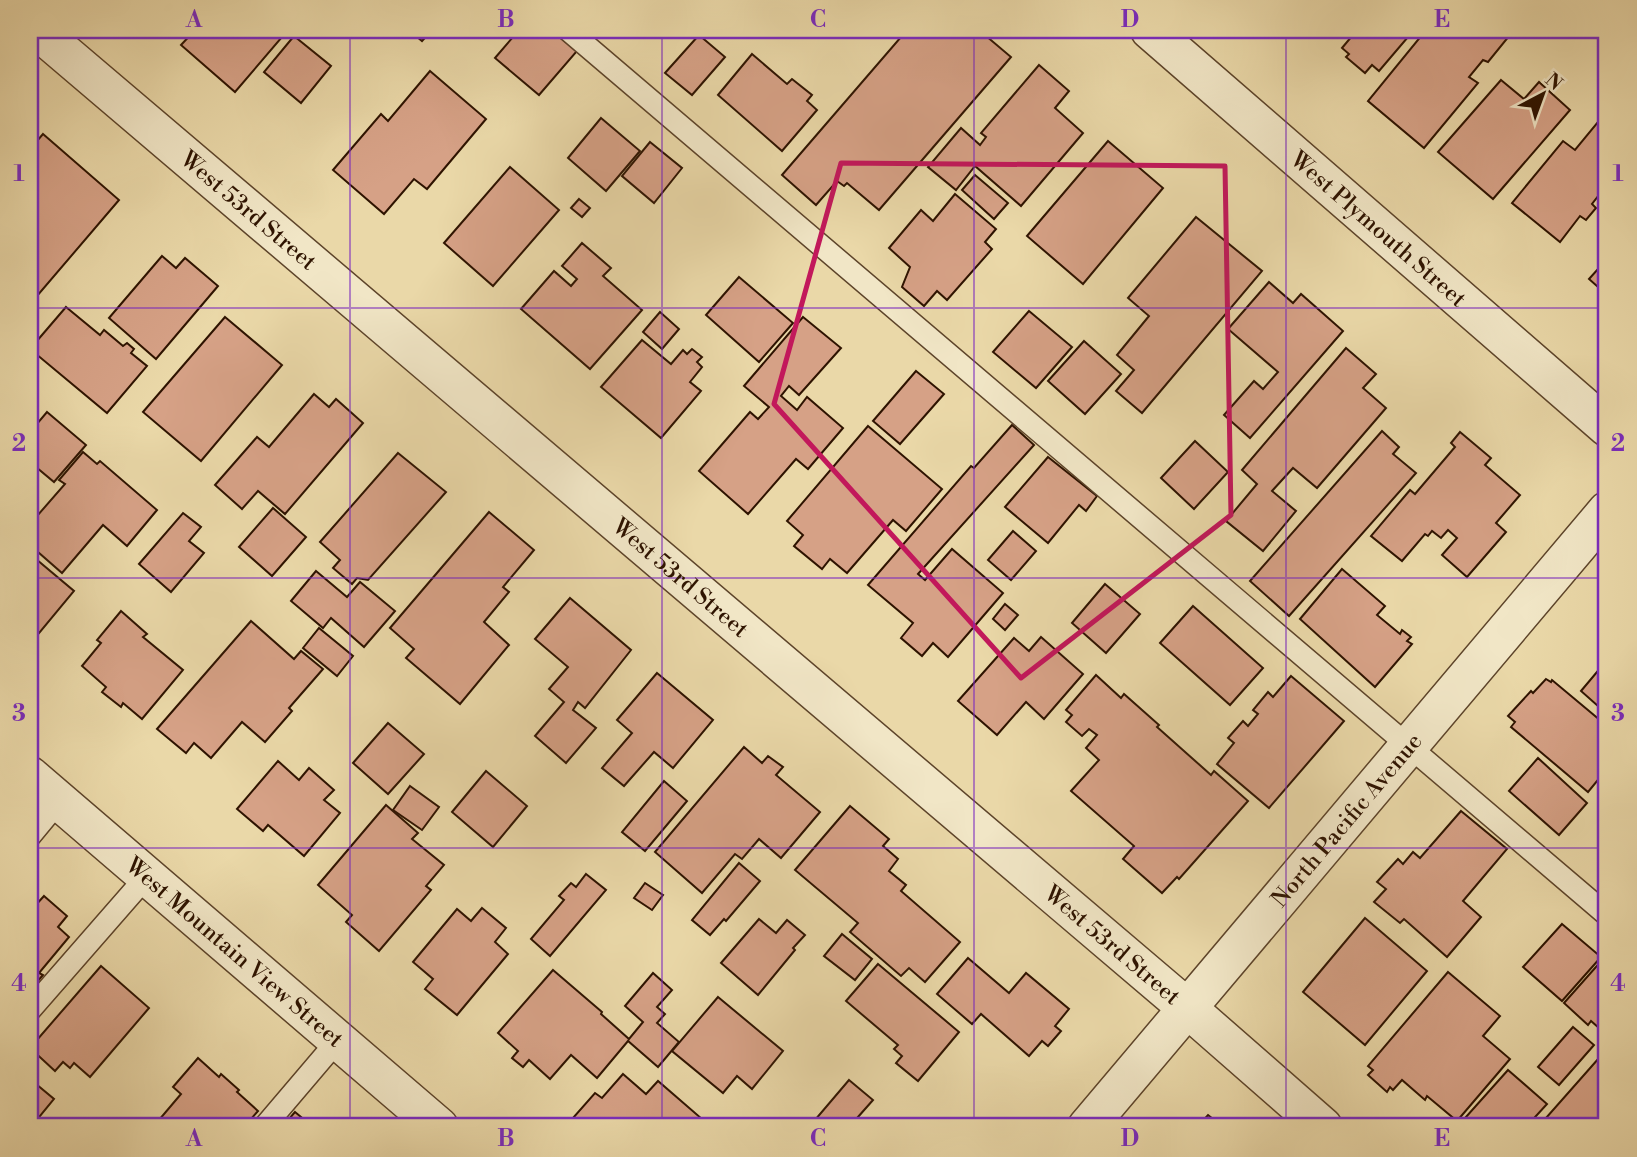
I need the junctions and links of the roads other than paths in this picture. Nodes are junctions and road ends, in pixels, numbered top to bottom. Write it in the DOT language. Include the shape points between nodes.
graph roads {
  1 [pos="37,30"];
  2 [pos="568,30"];
  3 [pos="1150,30"];
  4 [pos="1607,427"];
  5 [pos="1607,511"];
  6 [pos="1408,746"];
  7 [pos="30,776"];
  8 [pos="59,801"];
  9 [pos="30,835"];
  10 [pos="146,876"];
  11 [pos="1607,915"];
  12 [pos="1186,1007"];
  13 [pos="30,1010"];
  14 [pos="338,1040"];
  15 [pos="264,1127"];
  16 [pos="439,1127"];
  17 [pos="1087,1127"];
  18 [pos="1323,1127"];
  1 -- 12 [label="street, West 53rd Street"];
  2 -- 6 [label="lane"];
  3 -- 4 [label="street, West Plymouth Street"];
  5 -- 6 [label="street, North Pacific Avenue"];
  6 -- 11 [label="lane"];
  6 -- 12 [label="street, North Pacific Avenue"];
  7 -- 8 [label="street, West Mountain View Street"];
  8 -- 9 [label="lane"];
  8 -- 10 [label="street, West Mountain View Street"];
  10 -- 13 [label="lane"];
  10 -- 14 [label="street, West Mountain View Street"];
  12 -- 17 [label="street, North Pacific Avenue"];
  12 -- 18 [label="street, West 53rd Street"];
  14 -- 15 [label="lane"];
  14 -- 16 [label="street, West Mountain View Street"];
}
